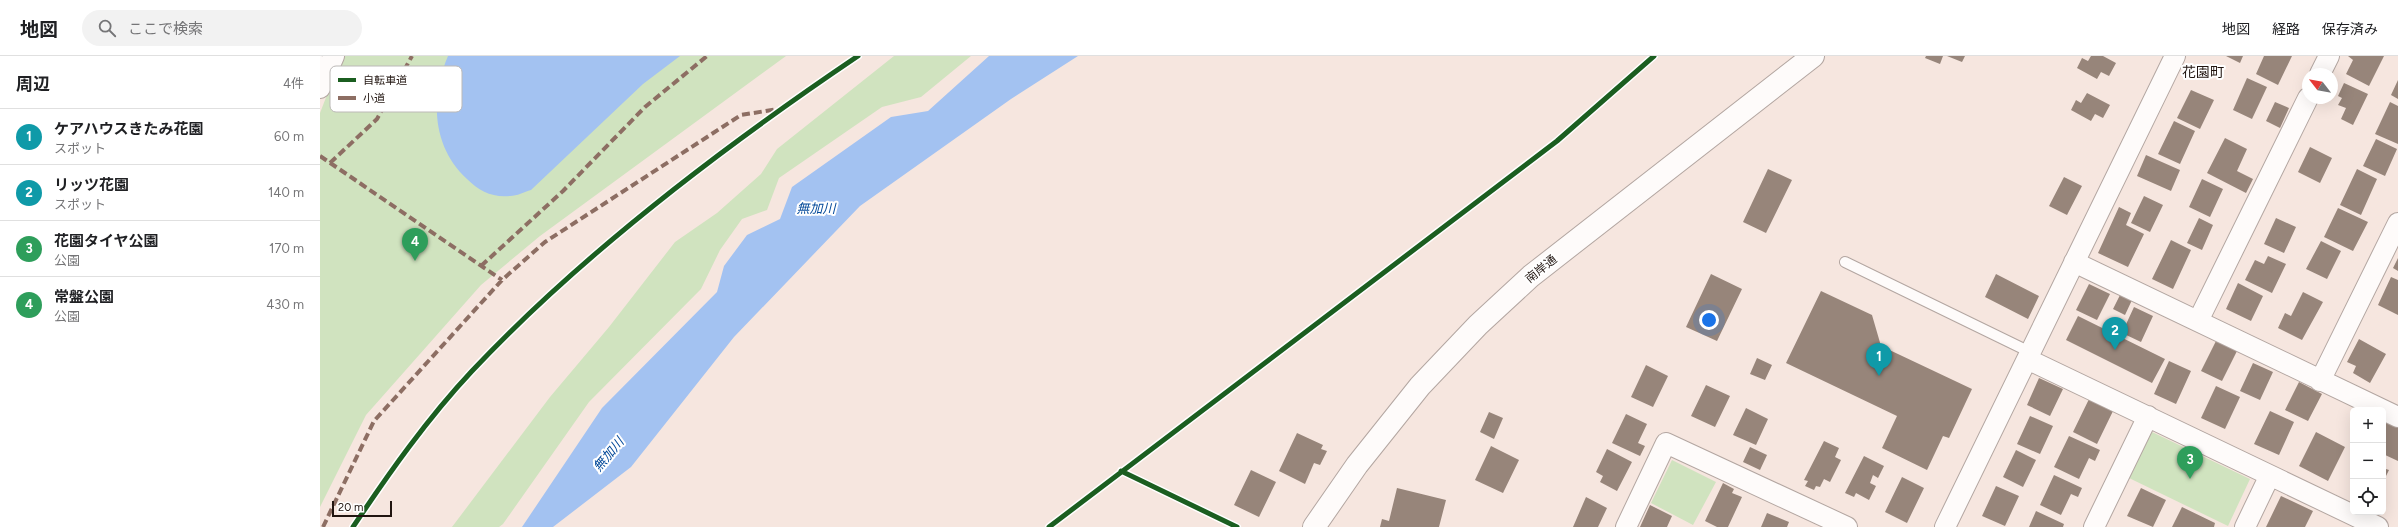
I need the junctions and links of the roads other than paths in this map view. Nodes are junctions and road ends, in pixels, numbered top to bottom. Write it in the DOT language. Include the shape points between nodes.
graph roads {
  1 [pos="1813,56"];
  2 [pos="2175,56"];
  3 [pos="2329,56"];
  4 [pos="2323,68"];
  5 [pos="2305,104"];
  6 [pos="2398,223"];
  7 [pos="1845,262"];
  8 [pos="2074,262"];
  9 [pos="2198,321"];
  10 [pos="2029,356"];
  11 [pos="2320,381"];
  12 [pos="2148,416"];
  13 [pos="2398,417"];
  14 [pos="2269,477"];
  15 [pos="1314,527"];
  16 [pos="1626,527"];
  17 [pos="1847,527"];
  18 [pos="1946,527"];
  19 [pos="2094,527"];
  20 [pos="2245,527"];
  21 [pos="2378,527"];
  1 -- 15 [label="main road, 南岸通" via="1531,276 1478,326 1420,386 1357,465"];
  2 -- 8 [label="street"];
  3 -- 4 [label="street"];
  5 -- 9 [label="street"];
  6 -- 11 [label="street"];
  7 -- 10 [label="lane"];
  8 -- 9 [label="street"];
  8 -- 10 [label="street"];
  9 -- 11 [label="street"];
  10 -- 12 [label="street"];
  10 -- 18 [label="street"];
  11 -- 13 [label="street"];
  12 -- 14 [label="street"];
  12 -- 19 [label="street"];
  14 -- 20 [label="street"];
  14 -- 21 [label="street"];
  16 -- 17 [label="street" via="1666,443"];
}
